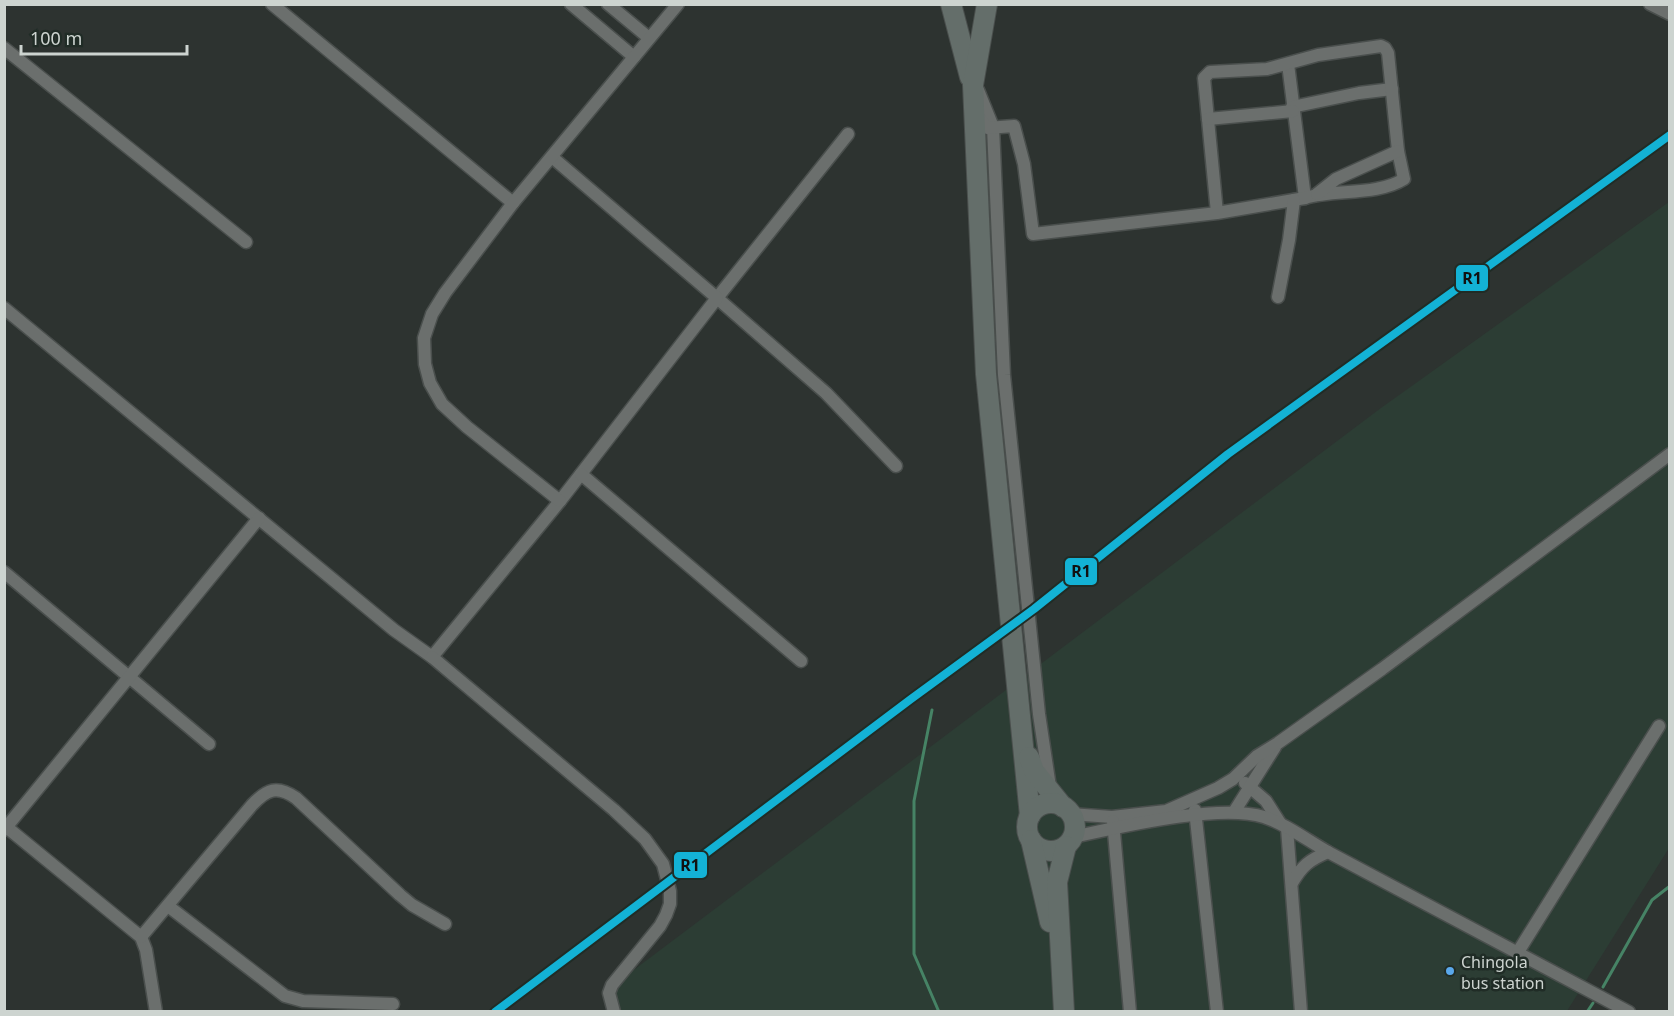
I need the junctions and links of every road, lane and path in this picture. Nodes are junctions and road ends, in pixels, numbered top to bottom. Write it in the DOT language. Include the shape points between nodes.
graph roads {
  1 [pos="273,4"];
  2 [pos="571,4"];
  3 [pos="608,4"];
  4 [pos="678,4"];
  5 [pos="951,4"];
  6 [pos="987,4"];
  7 [pos="1650,4"];
  8 [pos="1670,14"];
  9 [pos="649,38"];
  10 [pos="4,48"];
  11 [pos="634,57"];
  12 [pos="1287,64"];
  13 [pos="973,82"];
  14 [pos="1392,89"];
  15 [pos="973,109"];
  16 [pos="1292,109"];
  17 [pos="1208,119"];
  18 [pos="993,127"];
  19 [pos="848,134"];
  20 [pos="1398,151"];
  21 [pos="552,157"];
  22 [pos="1306,198"];
  23 [pos="513,203"];
  24 [pos="1217,213"];
  25 [pos="246,242"];
  26 [pos="1278,297"];
  27 [pos="717,298"];
  28 [pos="4,308"];
  29 [pos="1670,454"];
  30 [pos="896,466"];
  31 [pos="581,474"];
  32 [pos="560,501"];
  33 [pos="259,518"];
  34 [pos="4,572"];
  35 [pos="432,657"];
  36 [pos="801,661"];
  37 [pos="129,678"];
  38 [pos="1659,726"];
  39 [pos="1020,728"];
  40 [pos="1278,743"];
  41 [pos="209,744"];
  42 [pos="1261,768"];
  43 [pos="1233,779"];
  44 [pos="1251,787"];
  45 [pos="1261,797"];
  46 [pos="1193,801"];
  47 [pos="1061,805"];
  48 [pos="1234,812"];
  49 [pos="1030,816"];
  50 [pos="1196,816"];
  51 [pos="1113,823"];
  52 [pos="1283,826"];
  53 [pos="5,827"];
  54 [pos="1031,840"];
  55 [pos="1069,842"];
  56 [pos="1328,852"];
  57 [pos="1292,883"];
  58 [pos="168,906"];
  59 [pos="445,924"];
  60 [pos="141,937"];
  61 [pos="1518,952"];
  62 [pos="1060,965"];
  63 [pos="393,1004"];
  64 [pos="156,1011"];
  65 [pos="614,1011"];
  66 [pos="1064,1011"];
  67 [pos="1130,1011"];
  68 [pos="1217,1011"];
  69 [pos="1301,1011"];
  70 [pos="1629,1011"];
  1 -- 23 [label="street"];
  2 -- 11 [label="street"];
  3 -- 9 [label="street"];
  4 -- 9 [label="street"];
  5 -- 13 [label="highway"];
  6 -- 13 [label="highway"];
  7 -- 8 [label="street"];
  9 -- 11 [label="street"];
  10 -- 25 [label="street"];
  11 -- 21 [label="street"];
  12 -- 14 [label="street" via="1318,54 1381,46 1388,53"];
  12 -- 16 [label="street"];
  12 -- 17 [label="street" via="1206,74"];
  13 -- 15 [label="highway"];
  13 -- 18 [label="street"];
  14 -- 16 [label="street"];
  14 -- 20 [label="street"];
  15 -- 18 [label="street" via="987,128"];
  15 -- 39 [label="highway" via="986,374"];
  16 -- 17 [label="street"];
  16 -- 22 [label="street"];
  17 -- 24 [label="street"];
  18 -- 24 [label="street" via="1014,126 1024,164 1033,234"];
  18 -- 47 [label="street" via="1004,375 1039,714"];
  19 -- 27 [label="street"];
  20 -- 22 [label="street" via="1336,178"];
  20 -- 22 [label="street" via="1404,176 1401,182 1366,191"];
  21 -- 23 [label="street"];
  21 -- 27 [label="street"];
  22 -- 24 [label="street"];
  22 -- 26 [label="street" via="1289,240"];
  23 -- 32 [label="street" via="432,314 424,338 425,364 430,384 442,404"];
  27 -- 30 [label="street" via="826,393"];
  27 -- 31 [label="street"];
  28 -- 33 [label="street"];
  29 -- 40 [label="street"];
  31 -- 32 [label="street"];
  31 -- 36 [label="street"];
  32 -- 35 [label="street"];
  33 -- 35 [label="street"];
  33 -- 37 [label="street"];
  34 -- 37 [label="street"];
  35 -- 65 [label="street" via="614,810 645,839 663,864 670,904 660,926 612,985 609,993"];
  37 -- 41 [label="street"];
  37 -- 53 [label="street"];
  38 -- 61 [label="street"];
  39 -- 47 [label="highway" via="1034,771"];
  39 -- 49 [label="highway"];
  40 -- 42 [label="street"];
  40 -- 43 [label="street"];
  42 -- 44 [label="street"];
  42 -- 45 [label="street"];
  43 -- 44 [label="street"];
  43 -- 46 [label="street"];
  44 -- 45 [label="street"];
  44 -- 48 [label="street"];
  45 -- 52 [label="street"];
  46 -- 50 [label="street"];
  46 -- 51 [label="street"];
  47 -- 49 [label="highway" via="1041,806"];
  47 -- 51 [label="street"];
  47 -- 55 [label="highway" via="1074,821"];
  48 -- 50 [label="street"];
  48 -- 52 [label="street" via="1252,813"];
  49 -- 54 [label="highway" via="1027,828"];
  50 -- 51 [label="street"];
  50 -- 68 [label="street"];
  51 -- 55 [label="street"];
  51 -- 67 [label="street"];
  52 -- 56 [label="street"];
  52 -- 57 [label="street"];
  53 -- 60 [label="street"];
  54 -- 55 [label="highway" via="1050,851"];
  54 -- 62 [label="highway"];
  55 -- 62 [label="highway" via="1057,882"];
  56 -- 57 [label="street" via="1300,869"];
  56 -- 61 [label="street"];
  57 -- 69 [label="street"];
  58 -- 59 [label="street" via="252,805 270,790 278,790 296,798 399,896"];
  58 -- 60 [label="street"];
  58 -- 63 [label="street" via="285,996 303,1001"];
  60 -- 64 [label="street"];
  61 -- 70 [label="street"];
  62 -- 66 [label="highway"];
}
